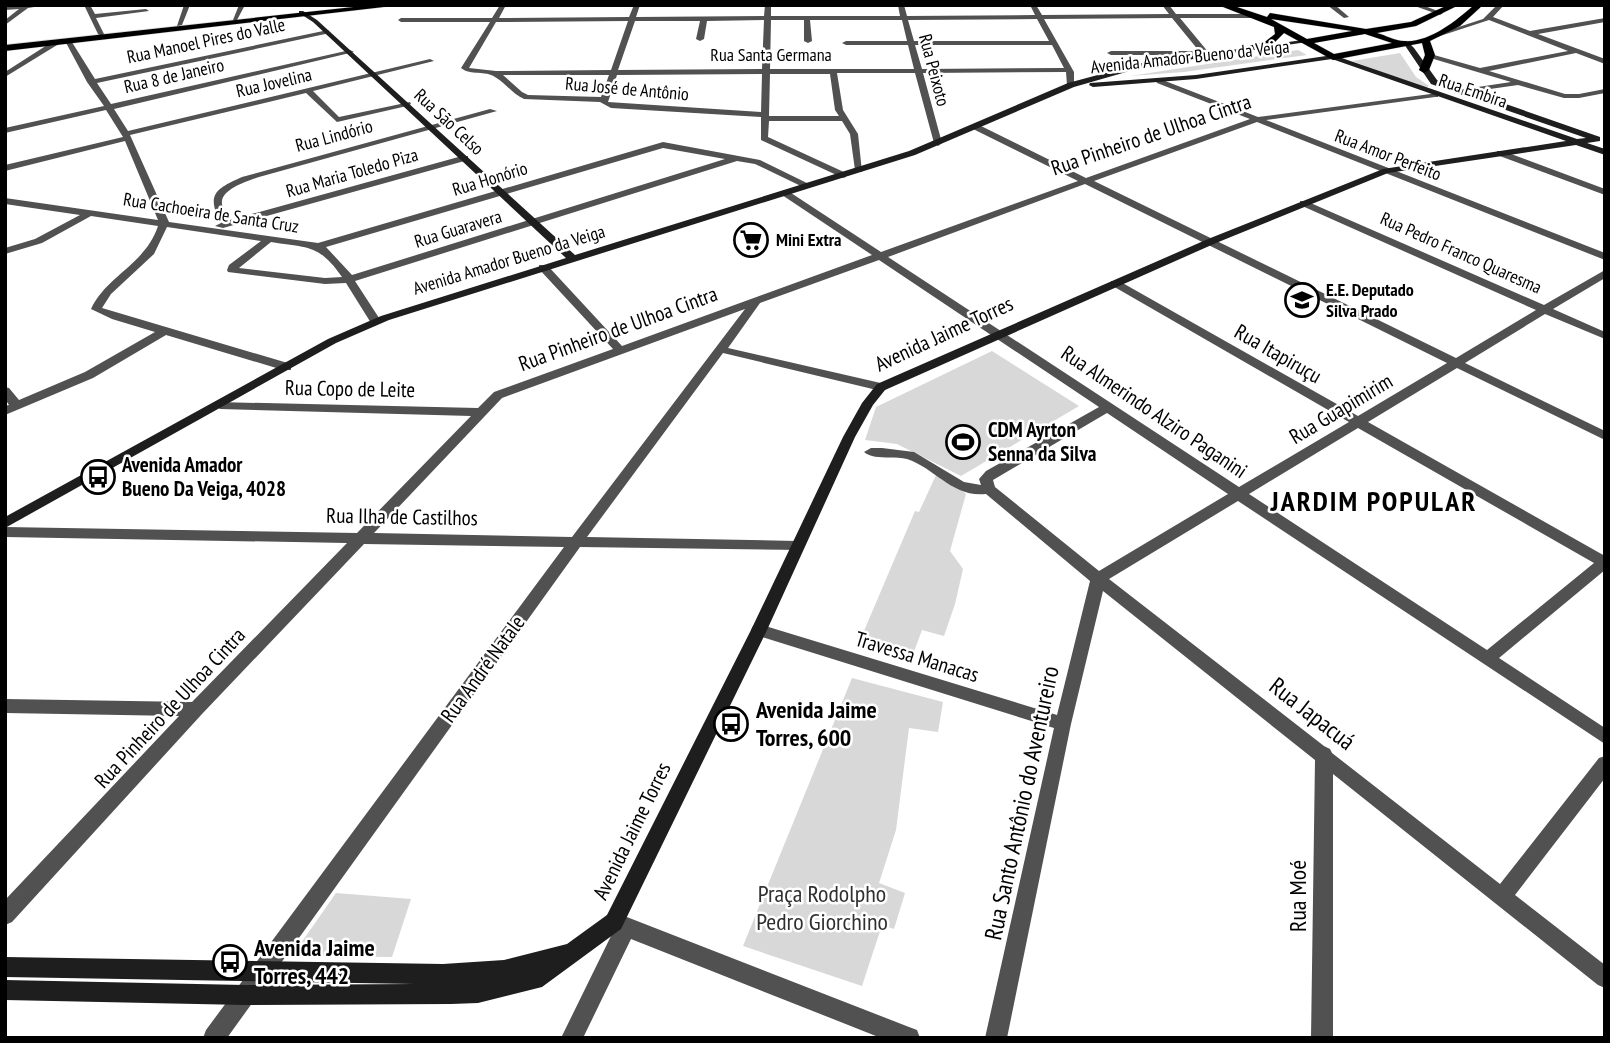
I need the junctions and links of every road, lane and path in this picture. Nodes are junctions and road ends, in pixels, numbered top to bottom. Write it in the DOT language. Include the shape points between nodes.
graph roads {
  1 [pos="44,5"];
  2 [pos="87,5"];
  3 [pos="187,5"];
  4 [pos="242,5"];
  5 [pos="361,5"];
  6 [pos="397,5"];
  7 [pos="503,5"];
  8 [pos="636,5"];
  9 [pos="699,5"];
  10 [pos="768,5"];
  11 [pos="901,5"];
  12 [pos="1033,5"];
  13 [pos="1165,5"];
  14 [pos="1222,5"];
  15 [pos="1237,5"];
  16 [pos="1330,5"];
  17 [pos="1414,5"];
  18 [pos="1455,5"];
  19 [pos="1479,5"];
  20 [pos="1501,5"];
  21 [pos="26,7"];
  22 [pos="5,8"];
  23 [pos="146,11"];
  24 [pos="302,11"];
  25 [pos="1440,13"];
  26 [pos="92,16"];
  27 [pos="1174,16"];
  28 [pos="1256,16"];
  29 [pos="903,17"];
  30 [pos="1040,17"];
  31 [pos="1346,17"];
  32 [pos="767,18"];
  33 [pos="807,18"];
  34 [pos="1430,18"];
  35 [pos="1490,18"];
  36 [pos="235,19"];
  37 [pos="632,19"];
  38 [pos="700,19"];
  39 [pos="401,20"];
  40 [pos="494,20"];
  41 [pos="1605,20"];
  42 [pos="1313,22"];
  43 [pos="5,23"];
  44 [pos="1413,24"];
  45 [pos="179,25"];
  46 [pos="1278,26"];
  47 [pos="328,32"];
  48 [pos="1369,32"];
  49 [pos="1530,33"];
  50 [pos="102,34"];
  51 [pos="700,39"];
  52 [pos="1428,39"];
  53 [pos="808,41"];
  54 [pos="62,42"];
  55 [pos="1303,42"];
  56 [pos="846,43"];
  57 [pos="911,43"];
  58 [pos="1054,43"];
  59 [pos="5,46"];
  60 [pos="1407,46"];
  61 [pos="1242,51"];
  62 [pos="1577,51"];
  63 [pos="350,52"];
  64 [pos="1111,53"];
  65 [pos="1150,53"];
  66 [pos="1361,54"];
  67 [pos="1206,55"];
  68 [pos="1430,55"];
  69 [pos="1333,57"];
  70 [pos="430,61"];
  71 [pos="1161,62"];
  72 [pos="1605,62"];
  73 [pos="1264,67"];
  74 [pos="1329,68"];
  75 [pos="1341,70"];
  76 [pos="766,71"];
  77 [pos="833,71"];
  78 [pos="919,71"];
  79 [pos="1069,71"];
  80 [pos="1424,71"];
  81 [pos="1480,71"];
  82 [pos="613,72"];
  83 [pos="496,73"];
  84 [pos="5,75"];
  85 [pos="374,75"];
  86 [pos="1096,78"];
  87 [pos="1388,78"];
  88 [pos="1160,80"];
  89 [pos="91,82"];
  90 [pos="1519,83"];
  91 [pos="1071,85"];
  92 [pos="308,91"];
  93 [pos="1605,91"];
  94 [pos="1458,92"];
  95 [pos="1051,94"];
  96 [pos="1435,95"];
  97 [pos="604,100"];
  98 [pos="407,104"];
  99 [pos="109,107"];
  100 [pos="493,111"];
  101 [pos="765,117"];
  102 [pos="843,119"];
  103 [pos="1255,120"];
  104 [pos="432,127"];
  105 [pos="976,127"];
  106 [pos="5,131"];
  107 [pos="127,136"];
  108 [pos="1602,140"];
  109 [pos="1574,142"];
  110 [pos="938,144"];
  111 [pos="1605,152"];
  112 [pos="1500,153"];
  113 [pos="465,158"];
  114 [pos="737,158"];
  115 [pos="5,168"];
  116 [pos="859,170"];
  117 [pos="1386,171"];
  118 [pos="843,175"];
  119 [pos="1085,180"];
  120 [pos="808,186"];
  121 [pos="501,192"];
  122 [pos="1605,192"];
  123 [pos="785,193"];
  124 [pos="5,201"];
  125 [pos="1303,203"];
  126 [pos="89,213"];
  127 [pos="164,222"];
  128 [pos="536,223"];
  129 [pos="227,224"];
  130 [pos="207,229"];
  131 [pos="269,239"];
  132 [pos="1212,241"];
  133 [pos="318,246"];
  134 [pos="5,251"];
  135 [pos="880,255"];
  136 [pos="1605,257"];
  137 [pos="572,258"];
  138 [pos="543,267"];
  139 [pos="1605,273"];
  140 [pos="348,280"];
  141 [pos="1115,283"];
  142 [pos="755,303"];
  143 [pos="1545,309"];
  144 [pos="375,321"];
  145 [pos="165,331"];
  146 [pos="1001,334"];
  147 [pos="1605,336"];
  148 [pos="719,349"];
  149 [pos="620,350"];
  150 [pos="1457,362"];
  151 [pos="287,367"];
  152 [pos="881,387"];
  153 [pos="5,391"];
  154 [pos="220,405"];
  155 [pos="1109,407"];
  156 [pos="11,409"];
  157 [pos="480,412"];
  158 [pos="1357,421"];
  159 [pos="1605,436"];
  160 [pos="871,452"];
  161 [pos="989,489"];
  162 [pos="1239,495"];
  163 [pos="5,523"];
  164 [pos="5,532"];
  165 [pos="359,537"];
  166 [pos="576,542"];
  167 [pos="797,546"];
  168 [pos="1605,563"];
  169 [pos="1098,579"];
  170 [pos="759,630"];
  171 [pos="1487,659"];
  172 [pos="5,706"];
  173 [pos="196,709"];
  174 [pos="1063,724"];
  175 [pos="1605,737"];
  176 [pos="1324,754"];
  177 [pos="1605,764"];
  178 [pos="1502,897"];
  179 [pos="5,915"];
  180 [pos="620,925"];
  181 [pos="576,950"];
  182 [pos="5,967"];
  183 [pos="262,971"];
  184 [pos="1605,978"];
  185 [pos="5,990"];
  186 [pos="245,995"];
  187 [pos="214,1038"];
  188 [pos="572,1038"];
  189 [pos="909,1038"];
  190 [pos="996,1038"];
  191 [pos="1322,1038"];
  1 -- 21 [label="street"];
  2 -- 26 [label="street"];
  3 -- 45 [label="street"];
  4 -- 36 [label="street"];
  5 -- 24 [label="main road"];
  6 -- 24 [label="main road"];
  7 -- 40 [label="street"];
  8 -- 37 [label="street"];
  9 -- 38 [label="street"];
  10 -- 32 [label="street"];
  11 -- 29 [label="street, Rua Peixoto"];
  12 -- 30 [label="street"];
  13 -- 27 [label="street"];
  14 -- 28 [label="main road"];
  15 -- 42 [label="main road" via="1278,18"];
  16 -- 31 [label="street"];
  17 -- 25 [label="street"];
  17 -- 34 [label="street"];
  18 -- 25 [label="main road"];
  19 -- 52 [label="main road" via="1457,24"];
  20 -- 35 [label="street"];
  21 -- 22 [label="street"];
  21 -- 43 [label="street"];
  23 -- 26 [label="street"];
  24 -- 36 [label="main road"];
  24 -- 47 [label="street, Rua São Celso"];
  24 -- 54 [label="main road"];
  25 -- 34 [label="main road"];
  26 -- 50 [label="street"];
  27 -- 28 [label="street"];
  27 -- 30 [label="street"];
  27 -- 67 [label="street"];
  28 -- 46 [label="main road"];
  29 -- 30 [label="street"];
  29 -- 33 [label="street"];
  29 -- 57 [label="street, Rua Peixoto"];
  30 -- 58 [label="street"];
  32 -- 33 [label="street"];
  32 -- 38 [label="street"];
  32 -- 76 [label="street"];
  33 -- 53 [label="street"];
  34 -- 44 [label="main road"];
  35 -- 49 [label="street"];
  35 -- 52 [label="street"];
  36 -- 45 [label="main road"];
  37 -- 38 [label="street"];
  37 -- 40 [label="street"];
  37 -- 82 [label="street"];
  38 -- 51 [label="street"];
  39 -- 40 [label="street"];
  40 -- 83 [label="street, Rua Santa Germana" via="465,68"];
  41 -- 49 [label="street"];
  42 -- 44 [label="main road"];
  42 -- 48 [label="main road"];
  44 -- 48 [label="main road"];
  45 -- 50 [label="main road"];
  46 -- 55 [label="main road"];
  46 -- 61 [label="main road" via="1280,35 1274,40"];
  47 -- 63 [label="street, Rua São Celso"];
  47 -- 89 [label="street, Rua Manoel Pires do Valle"];
  48 -- 55 [label="main road"];
  48 -- 60 [label="main road"];
  49 -- 62 [label="street"];
  50 -- 59 [label="main road"];
  52 -- 60 [label="main road"];
  52 -- 68 [label="main road"];
  54 -- 59 [label="main road"];
  54 -- 84 [label="street"];
  54 -- 89 [label="street"];
  55 -- 61 [label="street, Avenida Amador Bueno da Veiga"];
  55 -- 66 [label="main road"];
  55 -- 69 [label="main road"];
  56 -- 57 [label="street"];
  57 -- 58 [label="street"];
  57 -- 78 [label="street, Rua Peixoto"];
  58 -- 79 [label="street"];
  60 -- 66 [label="main road"];
  60 -- 80 [label="street, Rua Embira"];
  61 -- 67 [label="street, Avenida Amador Bueno da Veiga"];
  62 -- 72 [label="street"];
  62 -- 81 [label="street"];
  63 -- 85 [label="street, Rua São Celso"];
  63 -- 99 [label="street, Rua 8 de Janeiro"];
  64 -- 65 [label="street"];
  65 -- 67 [label="street"];
  65 -- 71 [label="street"];
  66 -- 69 [label="main road"];
  67 -- 71 [label="street, Avenida Amador Bueno da Veiga"];
  68 -- 80 [label="main road"];
  68 -- 81 [label="street"];
  69 -- 73 [label="street, Avenida Amador Bueno da Veiga"];
  69 -- 87 [label="street, Rua Embira"];
  70 -- 85 [label="street, Rua Jovelina"];
  71 -- 86 [label="street, Avenida Amador Bueno da Veiga"];
  73 -- 74 [label="street"];
  73 -- 88 [label="street, Avenida Amador Bueno da Veiga"];
  75 -- 87 [label="street"];
  76 -- 77 [label="street, Rua Santa Germana"];
  76 -- 82 [label="street, Rua Santa Germana"];
  76 -- 101 [label="street"];
  77 -- 78 [label="street, Rua Santa Germana"];
  77 -- 102 [label="street"];
  78 -- 79 [label="street, Rua Santa Germana"];
  78 -- 110 [label="street, Rua Peixoto"];
  79 -- 86 [label="street, Rua Santa Germana"];
  79 -- 91 [label="street"];
  80 -- 94 [label="street, Rua Embira" via="1434,82"];
  81 -- 90 [label="street"];
  82 -- 83 [label="street, Rua Santa Germana"];
  82 -- 97 [label="street"];
  83 -- 97 [label="street, Rua José de Antônio" via="522,96"];
  85 -- 92 [label="street, Rua Jovelina"];
  85 -- 98 [label="street, Rua São Celso"];
  86 -- 91 [label="street, Avenida Amador Bueno da Veiga"];
  87 -- 96 [label="street, Rua Embira"];
  88 -- 95 [label="street, Avenida Amador Bueno da Veiga"];
  88 -- 103 [label="street, Rua Amor Perfeito"];
  89 -- 99 [label="street"];
  90 -- 93 [label="street" via="1570,97"];
  90 -- 94 [label="street"];
  91 -- 95 [label="street, Avenida Amador Bueno da Veiga"];
  92 -- 98 [label="street" via="337,120"];
  92 -- 107 [label="street, Rua Jovelina"];
  94 -- 108 [label="street, Rua Embira"];
  95 -- 105 [label="street, Avenida Amador Bueno da Veiga"];
  96 -- 103 [label="street, Rua Pinheiro de Ulhoa Cintra"];
  96 -- 109 [label="street, Rua Embira"];
  97 -- 101 [label="street, Rua José de Antônio" via="611,106"];
  98 -- 104 [label="street, Rua São Celso"];
  99 -- 106 [label="street, Rua 8 de Janeiro"];
  99 -- 107 [label="street"];
  100 -- 104 [label="street, Rua Lindório"];
  101 -- 102 [label="street, Rua José de Antônio"];
  101 -- 118 [label="street" via="767,141"];
  102 -- 116 [label="street" via="854,134"];
  103 -- 117 [label="street, Rua Amor Perfeito"];
  103 -- 119 [label="street, Rua Pinheiro de Ulhoa Cintra"];
  104 -- 113 [label="street, Rua São Celso"];
  104 -- 129 [label="street, Rua Lindório" via="241,182 217,200"];
  105 -- 110 [label="street, Avenida Amador Bueno da Veiga"];
  105 -- 119 [label="street"];
  107 -- 115 [label="street, Rua Jovelina"];
  107 -- 127 [label="street"];
  108 -- 109 [label="street, Avenida Jaime Torres"];
  109 -- 111 [label="street, Rua Embira"];
  109 -- 112 [label="street, Avenida Jaime Torres"];
  110 -- 116 [label="street, Avenida Amador Bueno da Veiga"];
  112 -- 117 [label="street, Avenida Jaime Torres"];
  112 -- 122 [label="street"];
  113 -- 121 [label="street, Rua São Celso"];
  113 -- 129 [label="street, Rua Maria Toledo Piza"];
  114 -- 120 [label="street" via="761,163"];
  114 -- 121 [label="street, Rua Honório" via="671,145 649,148"];
  114 -- 128 [label="street, Rua Guaravera"];
  116 -- 118 [label="street, Avenida Amador Bueno da Veiga"];
  117 -- 125 [label="street, Avenida Jaime Torres"];
  117 -- 136 [label="street, Rua Amor Perfeito"];
  118 -- 120 [label="street, Avenida Amador Bueno da Veiga"];
  119 -- 132 [label="street"];
  119 -- 135 [label="street, Rua Pinheiro de Ulhoa Cintra"];
  120 -- 123 [label="street, Avenida Amador Bueno da Veiga"];
  121 -- 128 [label="street, Rua São Celso"];
  121 -- 133 [label="street, Rua Honório"];
  123 -- 135 [label="street, Rua Almerindo Alziro Paganini"];
  123 -- 137 [label="street, Avenida Amador Bueno da Veiga"];
  124 -- 126 [label="street, Rua Cachoeira de Santa Cruz"];
  125 -- 132 [label="street, Avenida Jaime Torres"];
  125 -- 143 [label="street, Rua Pedro Franco Quaresma"];
  126 -- 127 [label="street, Rua Cachoeira de Santa Cruz"];
  126 -- 134 [label="street" via="53,236"];
  127 -- 130 [label="street, Rua Cachoeira de Santa Cruz"];
  127 -- 145 [label="street" via="151,254 103,297 96,309"];
  128 -- 137 [label="street, Rua São Celso"];
  128 -- 140 [label="street, Rua Guaravera"];
  129 -- 130 [label="street, Rua Maria Toledo Piza"];
  130 -- 131 [label="street, Rua Cachoeira de Santa Cruz"];
  131 -- 133 [label="street, Rua Cachoeira de Santa Cruz"];
  131 -- 140 [label="street, Rua Guaravera" via="232,270"];
  132 -- 141 [label="street, Avenida Jaime Torres"];
  132 -- 150 [label="street"];
  133 -- 140 [label="street, Rua Cachoeira de Santa Cruz"];
  135 -- 142 [label="street, Rua Pinheiro de Ulhoa Cintra"];
  135 -- 146 [label="street, Rua Almerindo Alziro Paganini"];
  137 -- 138 [label="street, Avenida Amador Bueno da Veiga"];
  138 -- 144 [label="street, Avenida Amador Bueno da Veiga"];
  138 -- 149 [label="street"];
  139 -- 143 [label="street, Rua Guapimirim"];
  140 -- 144 [label="street, Rua Cachoeira de Santa Cruz"];
  141 -- 146 [label="street, Avenida Jaime Torres"];
  141 -- 158 [label="street, Rua Itapiruçu"];
  142 -- 148 [label="street, Rua André Natale"];
  142 -- 149 [label="street, Rua Pinheiro de Ulhoa Cintra"];
  143 -- 147 [label="street, Rua Pedro Franco Quaresma"];
  143 -- 150 [label="street, Rua Guapimirim"];
  144 -- 151 [label="street, Avenida Amador Bueno da Veiga"];
  145 -- 151 [label="street"];
  145 -- 156 [label="street" via="100,369"];
  146 -- 152 [label="street, Avenida Jaime Torres"];
  146 -- 155 [label="street, Rua Almerindo Alziro Paganini"];
  148 -- 152 [label="street"];
  148 -- 166 [label="street, Rua André Natale"];
  149 -- 157 [label="street, Rua Pinheiro de Ulhoa Cintra" via="504,392"];
  150 -- 158 [label="street, Rua Guapimirim"];
  150 -- 159 [label="street"];
  151 -- 154 [label="street, Avenida Amador Bueno da Veiga"];
  152 -- 167 [label="street, Avenida Jaime Torres" via="849,438"];
  153 -- 156 [label="street"];
  154 -- 157 [label="street, Rua Copo de Leite"];
  154 -- 163 [label="street, Avenida Amador Bueno da Veiga"];
  155 -- 161 [label="street" via="991,474 986,478"];
  155 -- 162 [label="street, Rua Almerindo Alziro Paganini"];
  157 -- 165 [label="street, Rua Pinheiro de Ulhoa Cintra"];
  158 -- 162 [label="street, Rua Guapimirim"];
  158 -- 168 [label="street, Rua Itapiruçu"];
  160 -- 161 [label="street, Rua Japacuá" via="907,454 968,489"];
  161 -- 169 [label="street, Rua Japacuá"];
  162 -- 169 [label="street, Rua Guapimirim"];
  162 -- 171 [label="street, Rua Almerindo Alziro Paganini"];
  164 -- 165 [label="street, Rua Ilha de Castilhos"];
  165 -- 166 [label="street, Rua Ilha de Castilhos"];
  165 -- 173 [label="street, Rua Pinheiro de Ulhoa Cintra"];
  166 -- 167 [label="street, Rua Ilha de Castilhos"];
  166 -- 183 [label="street, Rua André Natale"];
  167 -- 170 [label="street, Avenida Jaime Torres"];
  168 -- 171 [label="street"];
  169 -- 174 [label="street, Rua Santo Antônio do Aventureiro"];
  169 -- 176 [label="street, Rua Japacuá"];
  170 -- 174 [label="street, Travessa Manacas"];
  170 -- 180 [label="street, Avenida Jaime Torres"];
  171 -- 175 [label="street, Rua Almerindo Alziro Paganini"];
  172 -- 173 [label="street"];
  173 -- 179 [label="street, Rua Pinheiro de Ulhoa Cintra"];
  174 -- 190 [label="street, Rua Santo Antônio do Aventureiro"];
  176 -- 178 [label="street, Rua Japacuá"];
  176 -- 191 [label="street, Rua Moé"];
  177 -- 178 [label="street"];
  178 -- 184 [label="street, Rua Japacuá"];
  180 -- 181 [label="street, Avenida Jaime Torres"];
  180 -- 188 [label="street"];
  180 -- 189 [label="street"];
  181 -- 183 [label="street, Avenida Jaime Torres" via="504,970 474,973"];
  181 -- 186 [label="street, Avenida Jaime Torres" via="535,980 478,993"];
  182 -- 183 [label="street, Avenida Jaime Torres"];
  183 -- 186 [label="street, Rua André Natale"];
  185 -- 186 [label="street, Avenida Jaime Torres"];
  186 -- 187 [label="street, Rua André Natale"];
}
